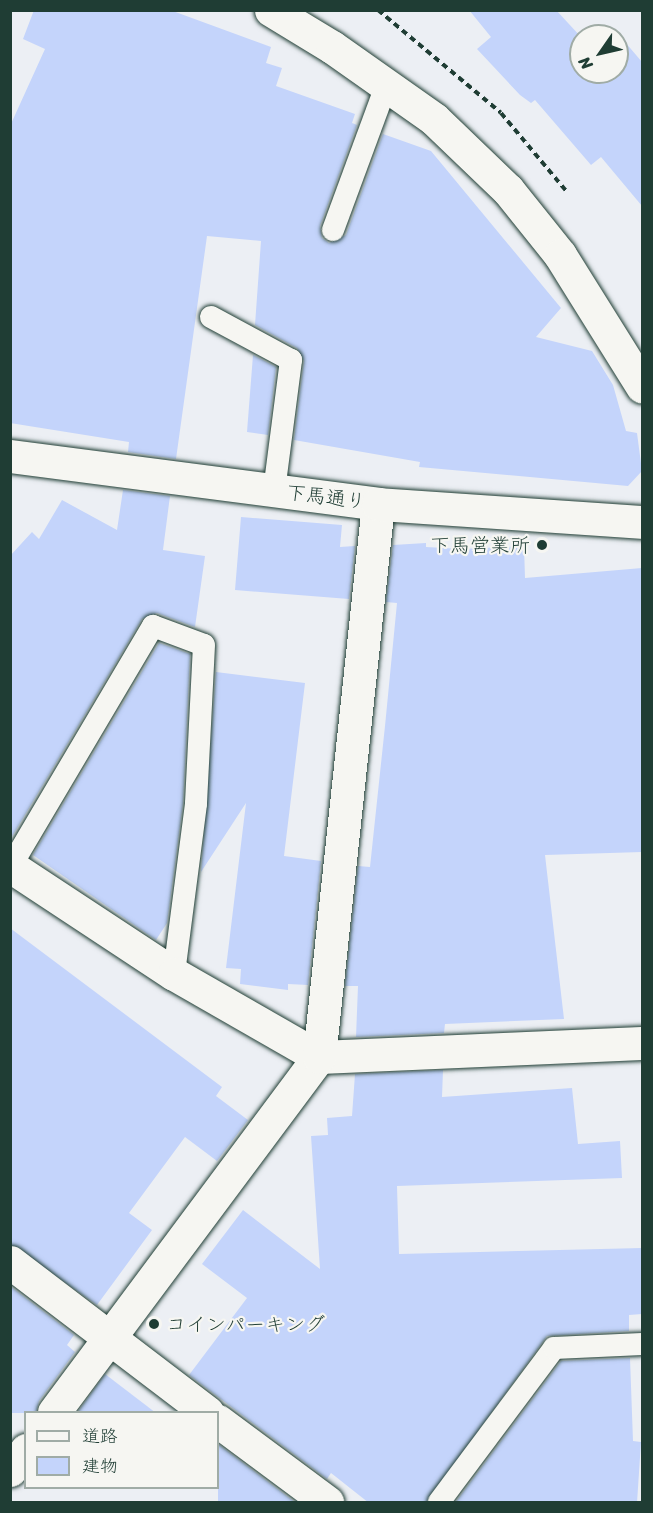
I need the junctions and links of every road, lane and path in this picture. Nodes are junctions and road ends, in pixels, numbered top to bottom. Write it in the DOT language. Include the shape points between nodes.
graph roads {
  1 [pos="271,10"];
  2 [pos="386,86"];
  3 [pos="333,230"];
  4 [pos="212,317"];
  5 [pos="642,386"];
  6 [pos="10,456"];
  7 [pos="274,491"];
  8 [pos="378,504"];
  9 [pos="642,522"];
  10 [pos="11,866"];
  11 [pos="174,974"];
  12 [pos="642,1043"];
  13 [pos="319,1057"];
  14 [pos="10,1262"];
  15 [pos="110,1340"];
  16 [pos="642,1344"];
  17 [pos="56,1411"];
  18 [pos="204,1411"];
  19 [pos="219,1422"];
  20 [pos="24,1452"];
  21 [pos="10,1470"];
  22 [pos="327,1503"];
  23 [pos="439,1503"];
  1 -- 2 [label="street"];
  2 -- 3 [label="lane"];
  2 -- 5 [label="street" via="434,119 508,190 560,255"];
  4 -- 7 [label="lane" via="291,360"];
  6 -- 7 [label="street, 下馬通り"];
  7 -- 8 [label="street, 下馬通り"];
  8 -- 9 [label="street, 下馬通り"];
  8 -- 13 [label="street"];
  10 -- 11 [label="street"];
  10 -- 11 [label="lane" via="153,626 204,645 196,804"];
  11 -- 13 [label="street"];
  12 -- 13 [label="street"];
  13 -- 15 [label="street"];
  14 -- 15 [label="street"];
  15 -- 17 [label="street"];
  15 -- 18 [label="street"];
  16 -- 23 [label="lane" via="554,1348"];
  19 -- 22 [label="street"];
  20 -- 21 [label="street"];
}
